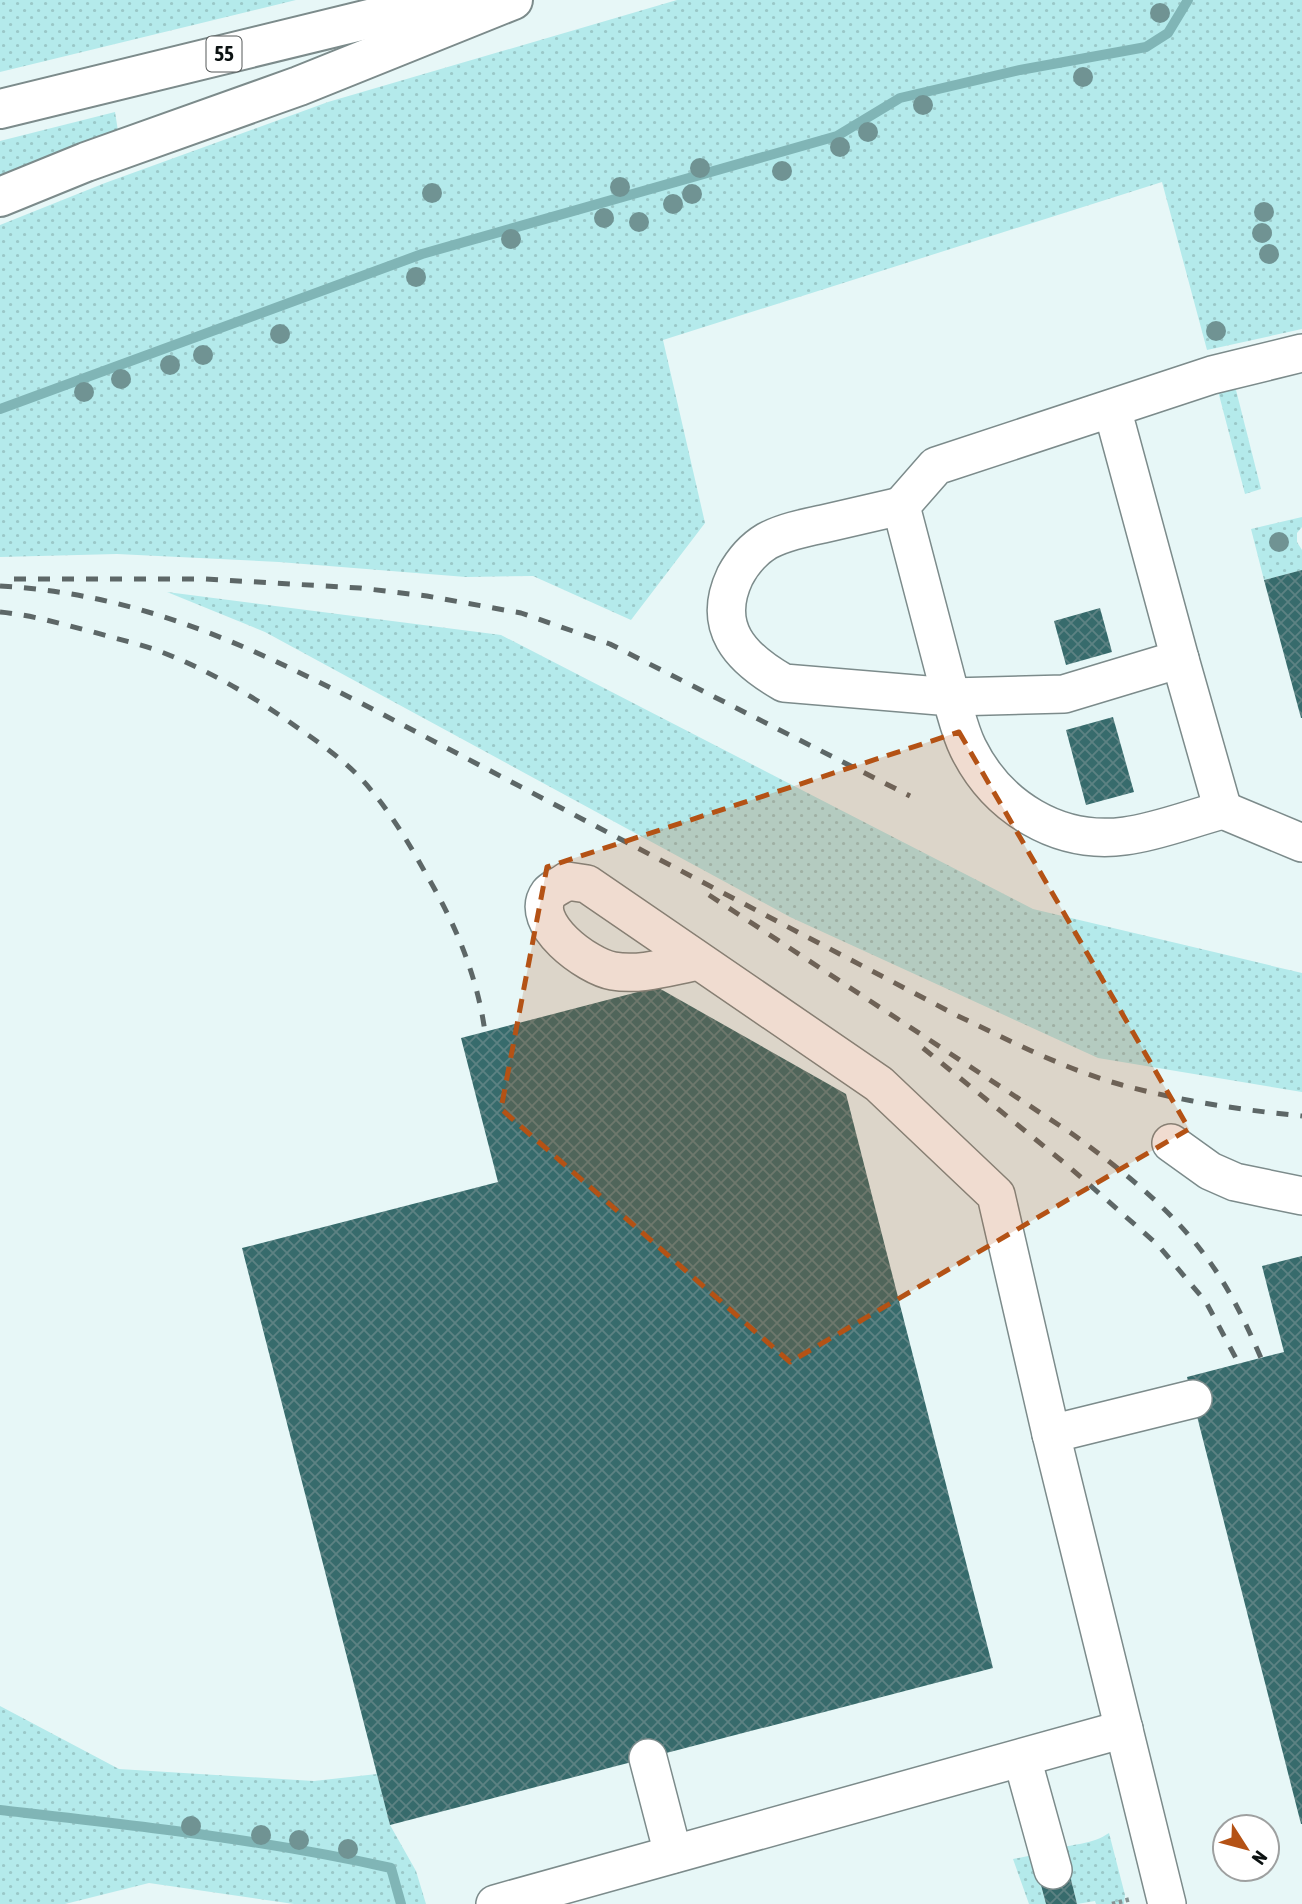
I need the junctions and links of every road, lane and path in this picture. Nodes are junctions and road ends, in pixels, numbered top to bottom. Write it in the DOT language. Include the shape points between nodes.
graph roads {
  1 [pos="447,0"];
  2 [pos="513,0"];
  3 [pos="0,108"];
  4 [pos="0,197"];
  5 [pos="1302,353"];
  6 [pos="1112,408"];
  7 [pos="901,506"];
  8 [pos="1180,659"];
  9 [pos="951,697"];
  10 [pos="1223,810"];
  11 [pos="1302,843"];
  12 [pos="699,961"];
  13 [pos="1171,1143"];
  14 [pos="1302,1196"];
  15 [pos="1193,1399"];
  16 [pos="1051,1434"];
  17 [pos="1124,1729"];
  18 [pos="648,1758"];
  19 [pos="1022,1758"];
  20 [pos="673,1854"];
  21 [pos="1054,1870"];
  22 [pos="1129,1900"];
  23 [pos="495,1904"];
  24 [pos="1112,1904"];
  25 [pos="1167,1904"];
  1 -- 3 [label="highway, 55"];
  2 -- 4 [label="highway" via="299,86"];
  5 -- 6 [label="lane" via="1212,375"];
  6 -- 7 [label="lane" via="936,466"];
  6 -- 8 [label="lane"];
  7 -- 9 [label="lane"];
  7 -- 9 [label="lane" via="792,531 768,541 740,565 725,611 732,635 747,657 784,683"];
  8 -- 9 [label="lane" via="1064,694"];
  8 -- 10 [label="lane"];
  9 -- 10 [label="lane" via="967,747 982,770 1010,802 1058,831 1125,836"];
  10 -- 11 [label="lane"];
  12 -- 16 [label="lane" via="879,1084 996,1195"];
  13 -- 14 [label="lane" via="1210,1171 1235,1182"];
  15 -- 16 [label="lane"];
  16 -- 17 [label="lane"];
  17 -- 19 [label="lane"];
  17 -- 25 [label="lane"];
  18 -- 20 [label="lane"];
  19 -- 20 [label="lane"];
  19 -- 21 [label="lane"];
  20 -- 23 [label="lane"];
  22 -- 24 [label="path"];
}
